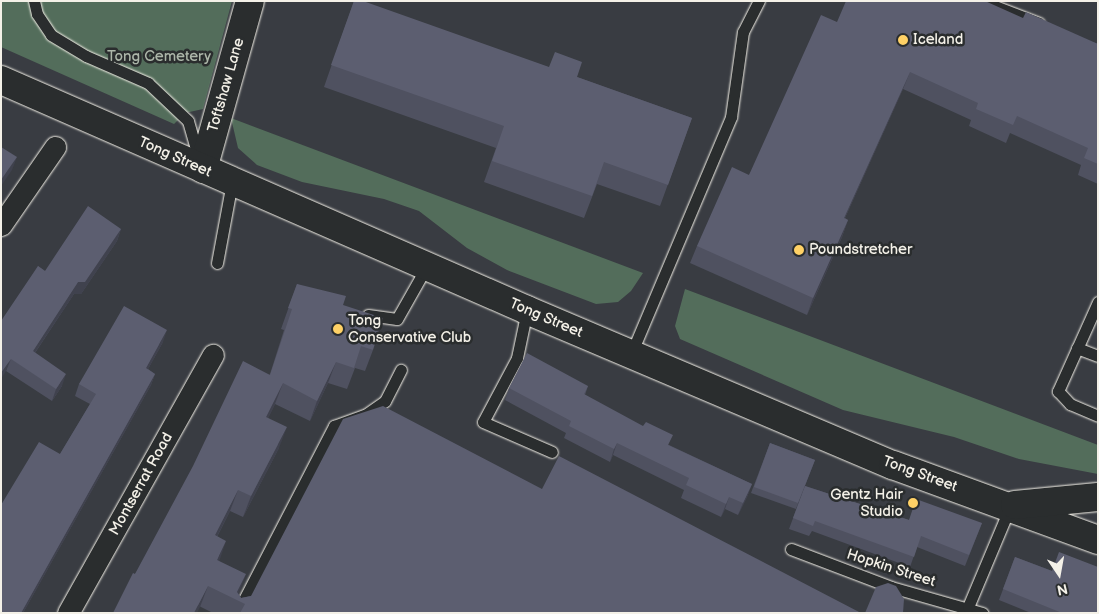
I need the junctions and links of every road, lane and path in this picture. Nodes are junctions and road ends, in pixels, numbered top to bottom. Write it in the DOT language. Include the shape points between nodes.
graph roads {
  1 [pos="34,1"];
  2 [pos="250,1"];
  3 [pos="759,1"];
  4 [pos="982,1"];
  5 [pos="1048,26"];
  6 [pos="1,80"];
  7 [pos="55,147"];
  8 [pos="203,169"];
  9 [pos="232,182"];
  10 [pos="1,226"];
  11 [pos="217,263"];
  12 [pos="428,266"];
  13 [pos="1098,302"];
  14 [pos="527,310"];
  15 [pos="363,314"];
  16 [pos="1077,348"];
  17 [pos="631,354"];
  18 [pos="213,355"];
  19 [pos="1098,356"];
  20 [pos="400,370"];
  21 [pos="1098,416"];
  22 [pos="552,452"];
  23 [pos="1098,497"];
  24 [pos="1011,506"];
  25 [pos="1098,540"];
  26 [pos="791,549"];
  27 [pos="968,608"];
  28 [pos="68,613"];
  29 [pos="237,613"];
  30 [pos="982,613"];
  1 -- 8 [label="lane" via="37,14 51,35 86,56 148,83 188,122"];
  2 -- 8 [label="main road, Toftshaw Lane"];
  3 -- 17 [label="lane" via="744,32 731,117"];
  4 -- 5 [label="lane"];
  6 -- 8 [label="main road, Tong Street"];
  7 -- 10 [label="street"];
  8 -- 9 [label="main road, Tong Street"];
  9 -- 11 [label="lane"];
  9 -- 12 [label="main road, Tong Street"];
  12 -- 14 [label="main road, Tong Street"];
  12 -- 15 [label="lane" via="397,319"];
  13 -- 16 [label="lane"];
  14 -- 17 [label="main road, Tong Street"];
  14 -- 22 [label="lane" via="517,358 483,422"];
  16 -- 19 [label="lane"];
  16 -- 21 [label="lane" via="1058,391 1070,404"];
  17 -- 24 [label="main road, Tong Street" via="893,464"];
  18 -- 28 [label="street, Montserrat Road"];
  20 -- 29 [label="lane" via="385,401 365,415 334,426"];
  23 -- 24 [label="main road"];
  24 -- 25 [label="main road, Tong Street"];
  24 -- 27 [label="lane"];
  26 -- 27 [label="lane, Hopkin Street" via="891,587"];
  27 -- 30 [label="lane, Hopkin Street"];
}
